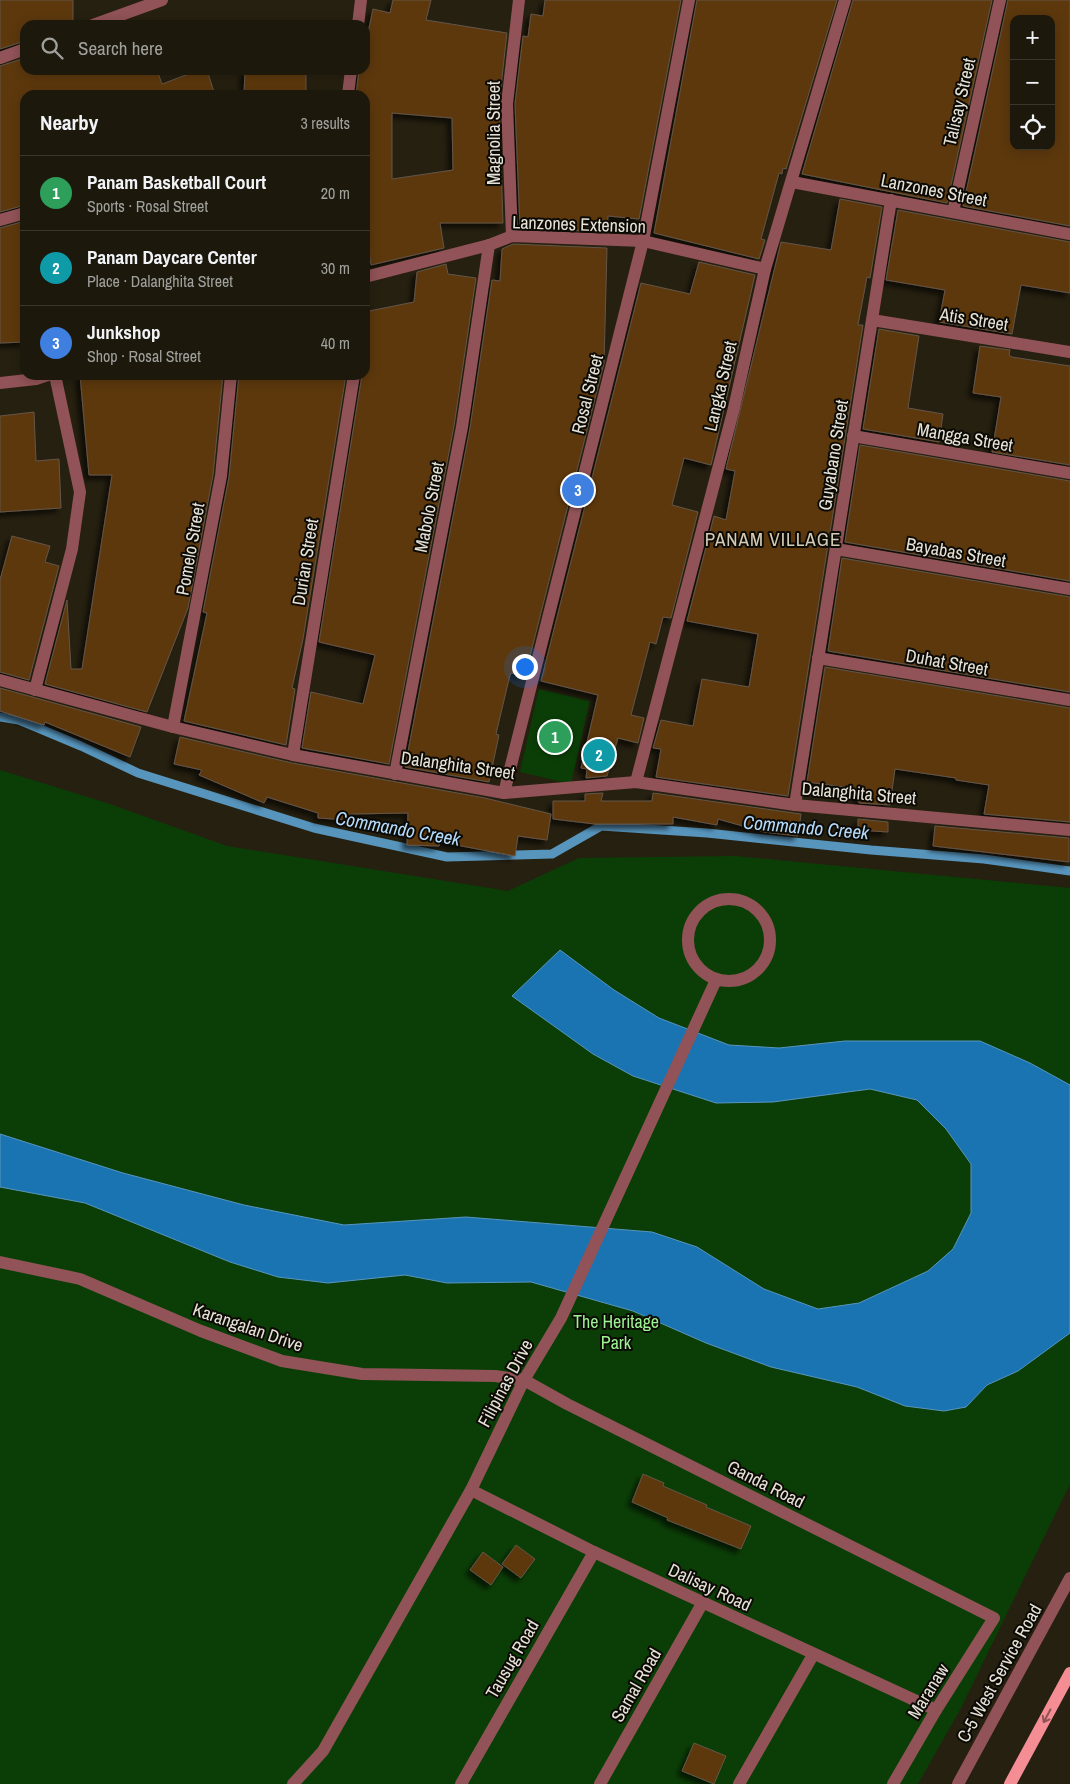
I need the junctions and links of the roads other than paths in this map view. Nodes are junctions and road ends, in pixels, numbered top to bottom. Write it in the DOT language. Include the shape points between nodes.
graph roads {
  1 [pos="162,0"];
  2 [pos="361,0"];
  3 [pos="519,0"];
  4 [pos="689,0"];
  5 [pos="845,0"];
  6 [pos="1000,0"];
  7 [pos="106,20"];
  8 [pos="359,20"];
  9 [pos="20,51"];
  10 [pos="0,58"];
  11 [pos="350,75"];
  12 [pos="349,90"];
  13 [pos="792,182"];
  14 [pos="891,200"];
  15 [pos="952,212"];
  16 [pos="20,214"];
  17 [pos="0,220"];
  18 [pos="1070,234"];
  19 [pos="512,236"];
  20 [pos="643,241"];
  21 [pos="489,245"];
  22 [pos="765,269"];
  23 [pos="370,276"];
  24 [pos="872,320"];
  25 [pos="1070,352"];
  26 [pos="27,380"];
  27 [pos="56,380"];
  28 [pos="231,380"];
  29 [pos="353,380"];
  30 [pos="0,383"];
  31 [pos="853,436"];
  32 [pos="1070,473"];
  33 [pos="836,548"];
  34 [pos="1070,589"];
  35 [pos="818,658"];
  36 [pos="0,680"];
  37 [pos="35,690"];
  38 [pos="1070,700"];
  39 [pos="173,727"];
  40 [pos="293,755"];
  41 [pos="395,774"];
  42 [pos="636,782"];
  43 [pos="504,793"];
  44 [pos="795,805"];
  45 [pos="1070,830"];
  46 [pos="716,980"];
  47 [pos="0,1262"];
  48 [pos="524,1380"];
  49 [pos="471,1490"];
  50 [pos="594,1552"];
  51 [pos="1070,1578"];
  52 [pos="703,1602"];
  53 [pos="994,1618"];
  54 [pos="813,1655"];
  55 [pos="1070,1673"];
  56 [pos="936,1710"];
  57 [pos="293,1784"];
  58 [pos="461,1784"];
  59 [pos="600,1784"];
  60 [pos="739,1784"];
  61 [pos="893,1784"];
  62 [pos="958,1784"];
  63 [pos="1010,1784"];
  1 -- 7 [label="street"];
  2 -- 8 [label="street"];
  3 -- 19 [label="street, Magnolia Street" via="507,104"];
  4 -- 20 [label="street, Rosal Street"];
  5 -- 13 [label="street, Langka Street"];
  6 -- 15 [label="street, Talisay Street"];
  9 -- 10 [label="street"];
  11 -- 12 [label="street"];
  13 -- 14 [label="street, Lanzones Street"];
  13 -- 22 [label="street, Langka Street"];
  14 -- 15 [label="street, Lanzones Street"];
  14 -- 24 [label="street, Guyabano Street"];
  15 -- 18 [label="street, Lanzones Street"];
  16 -- 17 [label="street"];
  19 -- 20 [label="street, Lanzones Extension"];
  19 -- 21 [label="street, Lanzones Extension"];
  20 -- 22 [label="street, Lanzones Extension"];
  20 -- 43 [label="street, Rosal Street"];
  21 -- 23 [label="street, Lanzones Extension"];
  21 -- 41 [label="street, Mabolo Street" via="462,427"];
  22 -- 42 [label="street, Langka Street" via="734,408"];
  24 -- 25 [label="street, Atis Street"];
  24 -- 31 [label="street, Guyabano Street"];
  26 -- 30 [label="street"];
  27 -- 37 [label="street" via="80,492 72,548"];
  28 -- 39 [label="street, Pomelo Street" via="221,476"];
  29 -- 40 [label="street, Durian Street"];
  31 -- 32 [label="street, Mangga Street"];
  31 -- 33 [label="street, Guyabano Street"];
  33 -- 34 [label="street, Bayabas Street"];
  33 -- 35 [label="street, Guyabano Street"];
  35 -- 38 [label="street, Duhat Street"];
  35 -- 44 [label="street, Guyabano Street"];
  36 -- 37 [label="street, Dalanghita Street"];
  37 -- 39 [label="street, Dalanghita Street"];
  39 -- 40 [label="street, Dalanghita Street"];
  40 -- 41 [label="street, Dalanghita Street"];
  41 -- 43 [label="street, Dalanghita Street"];
  42 -- 43 [label="street, Dalanghita Street"];
  42 -- 44 [label="street, Dalanghita Street"];
  44 -- 45 [label="street, Dalanghita Street"];
  46 -- 46 [label="street" via="742,980 753,974 768,954 770,934 763,916 742,901 729,899 710,904 695,916 689,927 689,953 695,965"];
  46 -- 48 [label="street, Filipinas Drive" via="561,1318"];
  47 -- 48 [label="street, Karangalan Drive" via="80,1279 282,1362 362,1374 486,1376"];
  48 -- 49 [label="street, Filipinas Drive"];
  48 -- 53 [label="street, Ganda Road"];
  49 -- 50 [label="street, Dalisay Road"];
  49 -- 57 [label="street, Filipinas Drive" via="323,1751"];
  50 -- 52 [label="street, Dalisay Road"];
  50 -- 58 [label="street, Tausug Road"];
  51 -- 62 [label="street, C-5 West Service Road"];
  52 -- 54 [label="street, Dalisay Road"];
  52 -- 59 [label="street, Samal Road"];
  53 -- 56 [label="street, Maranaw"];
  54 -- 56 [label="street, Dalisay Road"];
  54 -- 60 [label="street"];
  55 -- 63 [label="main road, one-way"];
  56 -- 61 [label="street, Maranaw"];
}
